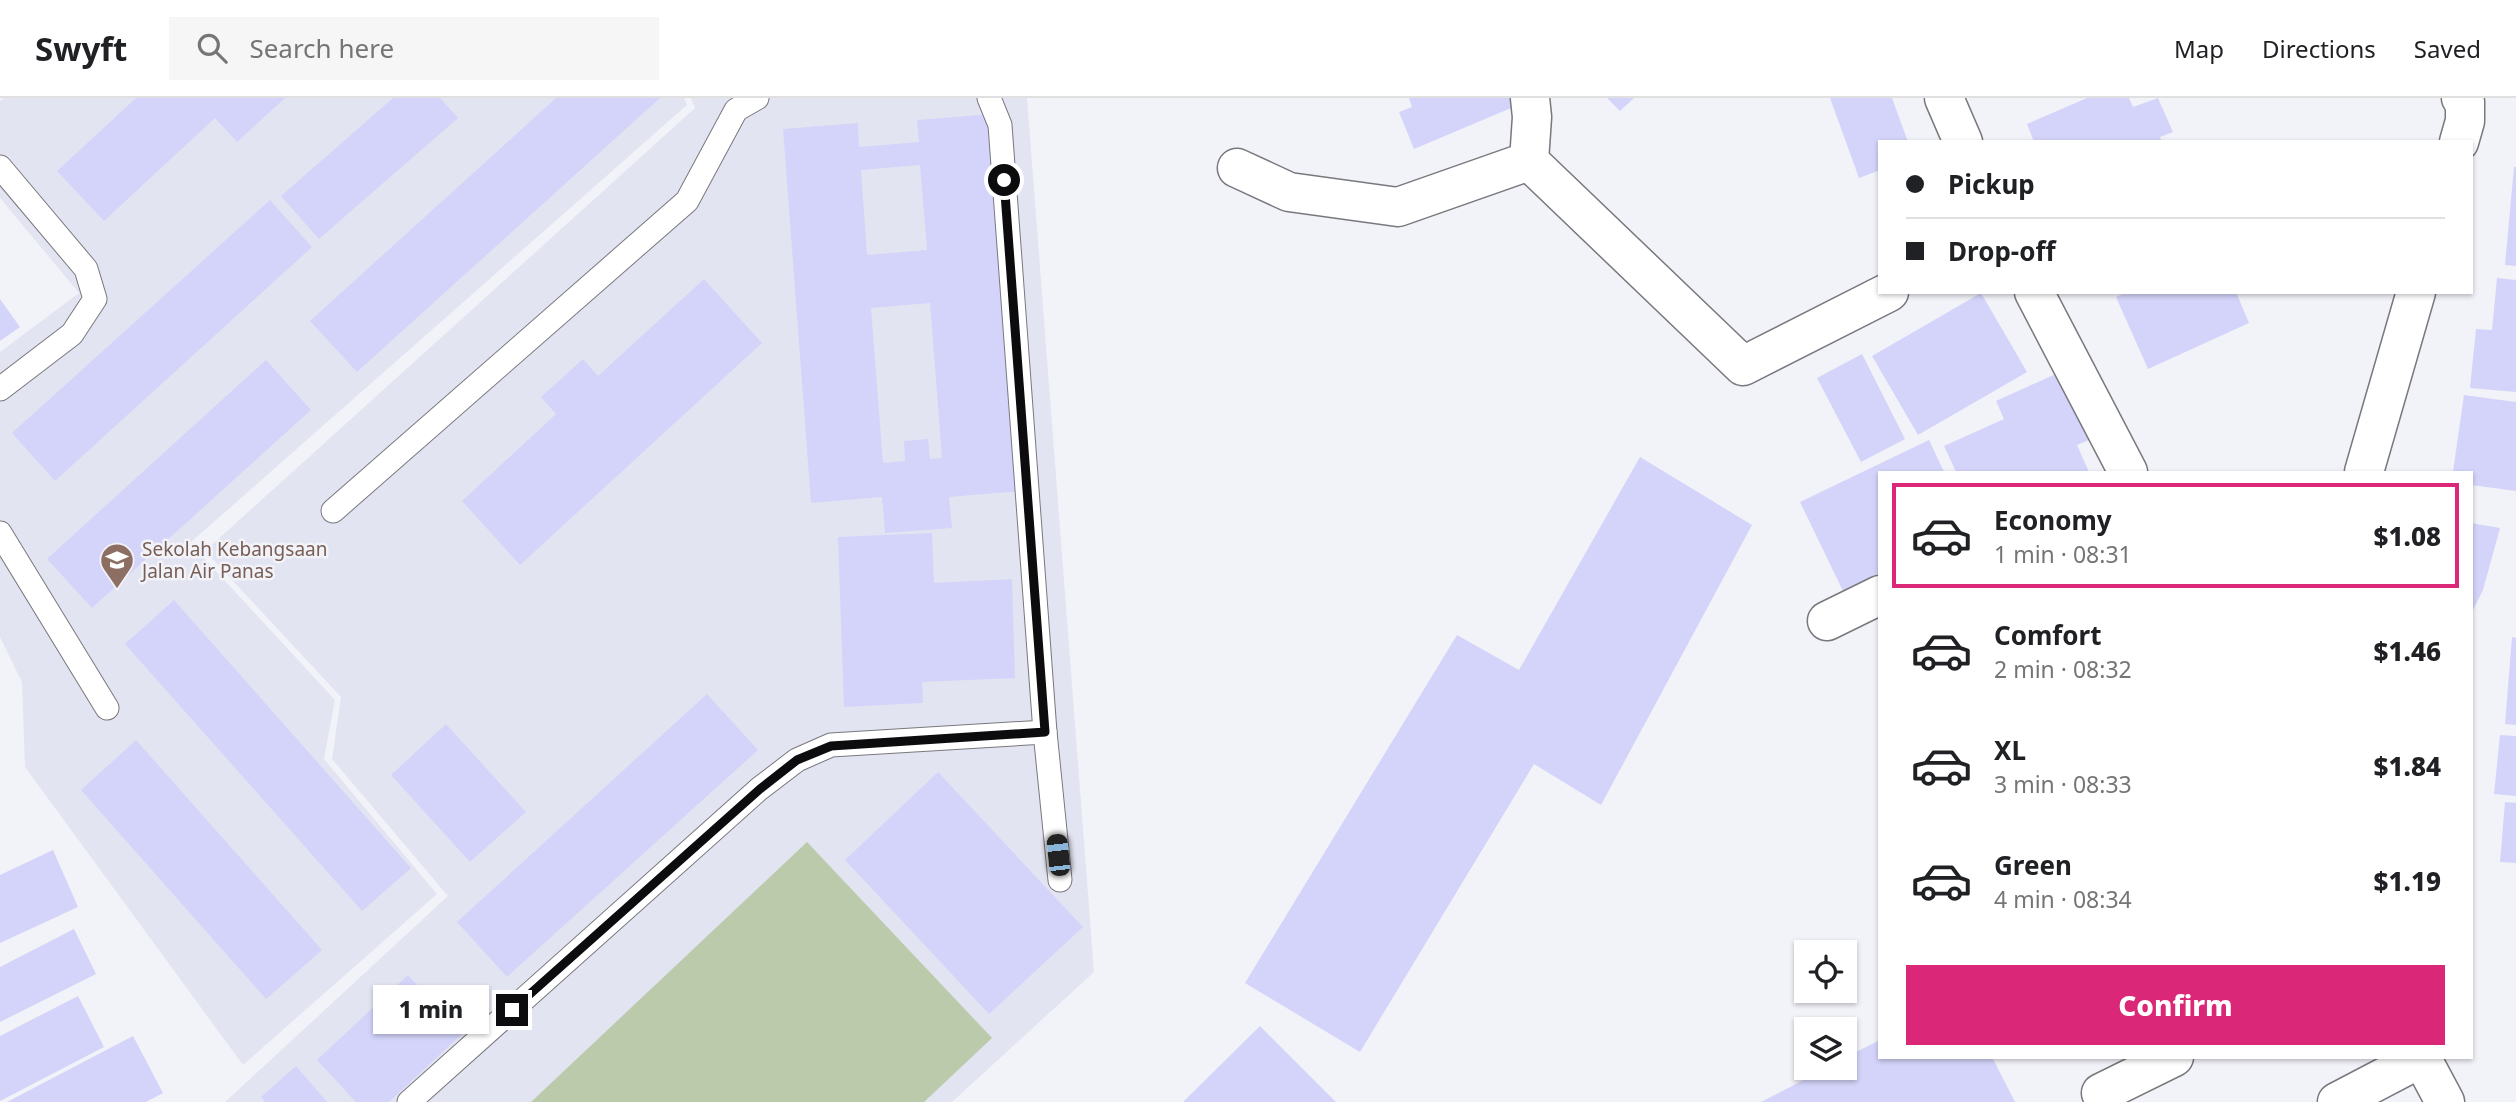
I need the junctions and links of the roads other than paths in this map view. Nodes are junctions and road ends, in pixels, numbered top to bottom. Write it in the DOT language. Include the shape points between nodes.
graph roads {
  1 [pos="757,98"];
  2 [pos="989,98"];
  3 [pos="1530,98"];
  4 [pos="1944,98"];
  5 [pos="2461,98"];
  6 [pos="731,104"];
  7 [pos="1962,140"];
  8 [pos="2460,140"];
  9 [pos="1529,161"];
  10 [pos="0,167"];
  11 [pos="1237,167"];
  12 [pos="1885,294"];
  13 [pos="2035,294"];
  14 [pos="2415,294"];
  15 [pos="0,389"];
  16 [pos="2127,471"];
  17 [pos="2364,471"];
  18 [pos="333,511"];
  19 [pos="0,533"];
  20 [pos="1878,596"];
  21 [pos="1827,621"];
  22 [pos="107,708"];
  23 [pos="1045,732"];
  24 [pos="1060,880"];
  25 [pos="2171,1059"];
  26 [pos="2419,1059"];
  27 [pos="2422,1059"];
  28 [pos="2103,1098"];
  29 [pos="409,1102"];
  30 [pos="2337,1102"];
  31 [pos="2445,1102"];
  1 -- 6 [label="lane"];
  2 -- 23 [label="lane" via="1000,125"];
  3 -- 9 [label="street"];
  4 -- 7 [label="street"];
  5 -- 8 [label="street" via="2465,121"];
  6 -- 18 [label="lane" via="687,201"];
  9 -- 11 [label="street" via="1398,207 1289,192"];
  9 -- 12 [label="street" via="1743,366"];
  10 -- 15 [label="lane" via="86,269 95,299 72,334"];
  13 -- 16 [label="street"];
  14 -- 17 [label="street"];
  19 -- 22 [label="lane"];
  20 -- 21 [label="street"];
  23 -- 24 [label="lane"];
  23 -- 29 [label="lane" via="831,746 797,760"];
  25 -- 28 [label="street"];
  26 -- 30 [label="street"];
  27 -- 31 [label="street"];
}
